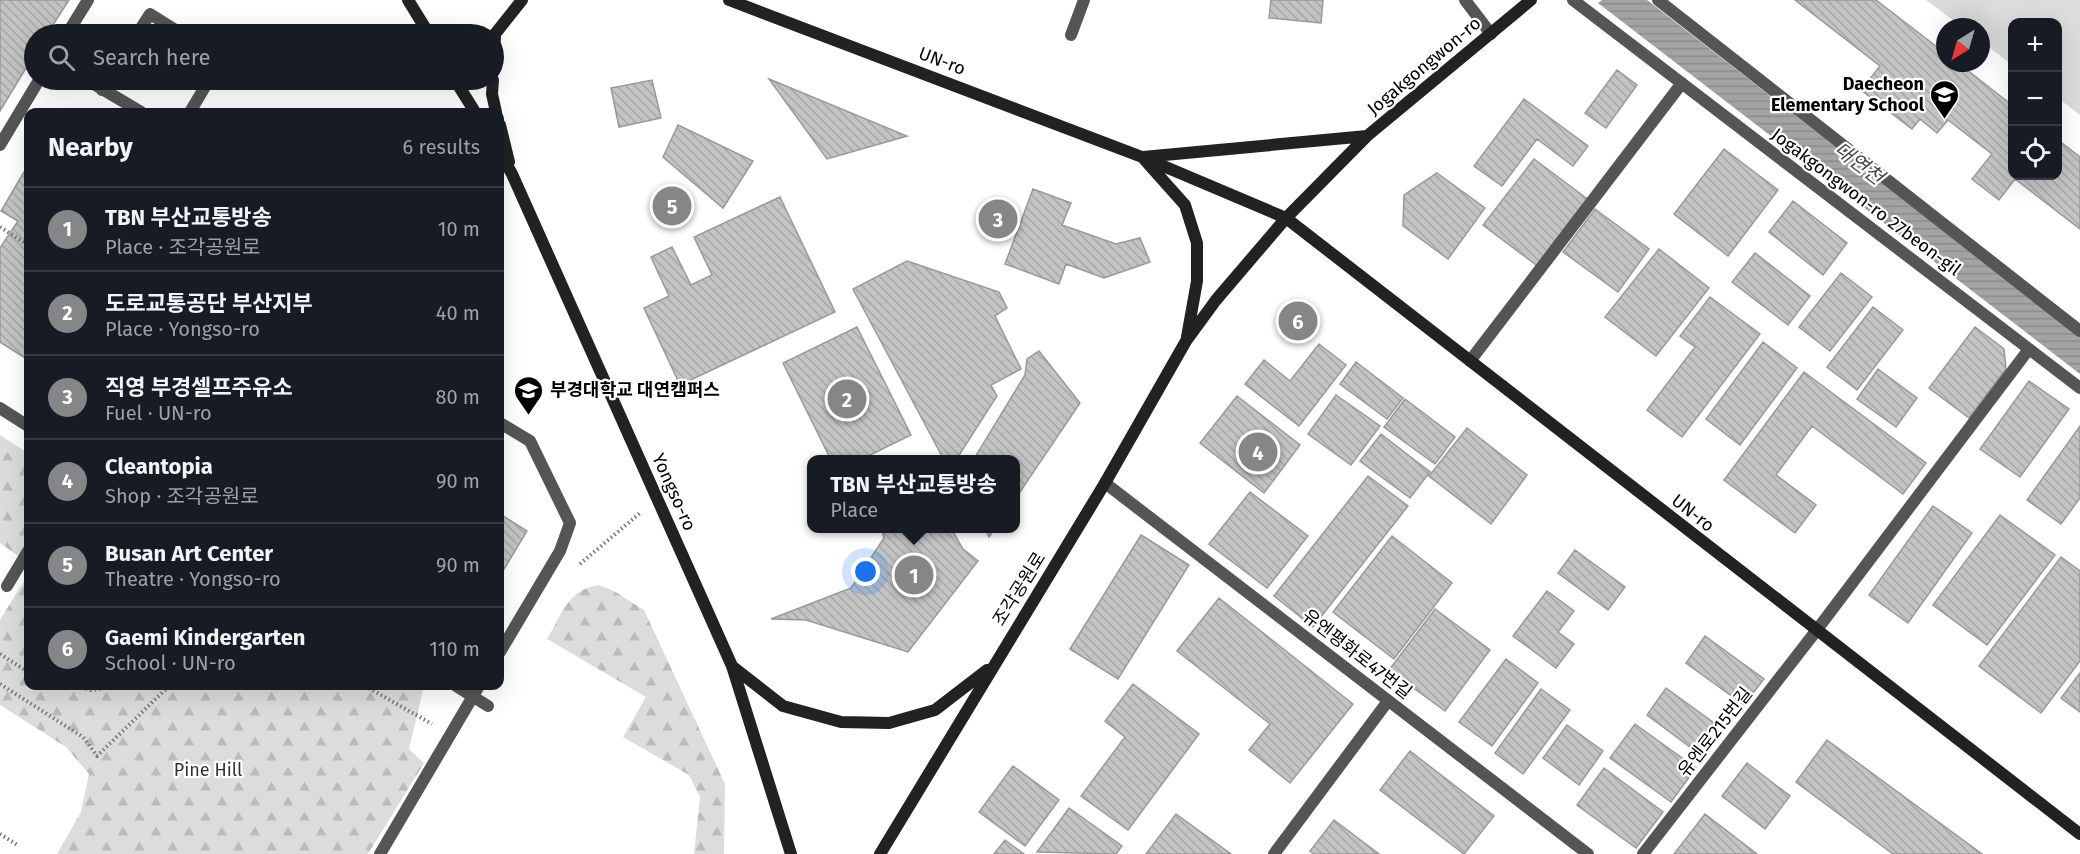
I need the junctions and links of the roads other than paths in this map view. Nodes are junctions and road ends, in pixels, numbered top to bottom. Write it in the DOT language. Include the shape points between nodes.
graph roads {
  1 [pos="88,0"];
  2 [pos="408,0"];
  3 [pos="522,0"];
  4 [pos="729,0"];
  5 [pos="1084,0"];
  6 [pos="1465,0"];
  7 [pos="1531,0"];
  8 [pos="1573,0"];
  9 [pos="1658,0"];
  10 [pos="73,24"];
  11 [pos="144,24"];
  12 [pos="166,24"];
  13 [pos="423,24"];
  14 [pos="503,24"];
  15 [pos="1491,34"];
  16 [pos="1071,35"];
  17 [pos="1682,83"];
  18 [pos="33,90"];
  19 [pos="112,90"];
  20 [pos="203,90"];
  21 [pos="461,90"];
  22 [pos="492,90"];
  23 [pos="136,108"];
  24 [pos="192,108"];
  25 [pos="472,108"];
  26 [pos="495,108"];
  27 [pos="1367,136"];
  28 [pos="504,141"];
  29 [pos="0,144"];
  30 [pos="1142,157"];
  31 [pos="504,160"];
  32 [pos="512,174"];
  33 [pos="1286,218"];
  34 [pos="2080,331"];
  35 [pos="1186,341"];
  36 [pos="2029,349"];
  37 [pos="1470,361"];
  38 [pos="2080,388"];
  39 [pos="0,408"];
  40 [pos="24,423"];
  41 [pos="504,425"];
  42 [pos="1105,483"];
  43 [pos="24,558"];
  44 [pos="7,586"];
  45 [pos="1816,632"];
  46 [pos="504,645"];
  47 [pos="732,666"];
  48 [pos="992,666"];
  49 [pos="476,691"];
  50 [pos="1389,701"];
  51 [pos="488,706"];
  52 [pos="2080,834"];
  53 [pos="380,854"];
  54 [pos="791,854"];
  55 [pos="880,854"];
  56 [pos="1274,854"];
  57 [pos="1588,854"];
  58 [pos="1643,854"];
  1 -- 10 [label="street"];
  2 -- 13 [label="main road"];
  3 -- 14 [label="main road"];
  4 -- 30 [label="main road, UN-ro"];
  5 -- 16 [label="street"];
  6 -- 15 [label="street"];
  7 -- 15 [label="main road, Jogakgongwon-ro"];
  8 -- 17 [label="street, Jogakgongwon-ro 27beon-gil"];
  9 -- 34 [label="street"];
  11 -- 12 [label="street" via="150,14"];
  15 -- 27 [label="main road, Jogakgongwon-ro"];
  17 -- 36 [label="street, Jogakgongwon-ro 27beon-gil"];
  17 -- 37 [label="street"];
  18 -- 29 [label="street"];
  19 -- 23 [label="street"];
  20 -- 24 [label="street"];
  21 -- 25 [label="main road"];
  22 -- 26 [label="main road"];
  27 -- 30 [label="main road"];
  27 -- 33 [label="main road, Jogakgongwon-ro"];
  28 -- 32 [label="main road"];
  30 -- 33 [label="main road, UN-ro"];
  30 -- 35 [label="main road" via="1185,205 1197,243 1197,281"];
  31 -- 32 [label="main road, Yongso-ro"];
  32 -- 47 [label="main road, Yongso-ro"];
  33 -- 35 [label="main road, Jogakgongwon-ro"];
  33 -- 37 [label="main road, UN-ro"];
  35 -- 42 [label="main road, 조각공원로"];
  36 -- 38 [label="street, Jogakgongwon-ro 27beon-gil"];
  36 -- 45 [label="street, 유엔로215번길"];
  37 -- 45 [label="main road, UN-ro"];
  39 -- 40 [label="street"];
  41 -- 46 [label="street" via="530,441 570,523 560,551"];
  42 -- 48 [label="main road, 조각공원로"];
  42 -- 50 [label="street, 유엔평화로47번길"];
  43 -- 44 [label="street"];
  45 -- 52 [label="main road, UN-ro"];
  45 -- 58 [label="street, 유엔로215번길"];
  47 -- 48 [label="main road" via="783,706 841,722 889,723 935,710"];
  47 -- 54 [label="main road, Yongso-ro"];
  48 -- 55 [label="main road, 조각공원로"];
  49 -- 51 [label="street"];
  49 -- 53 [label="street"];
  50 -- 56 [label="street"];
  50 -- 57 [label="street, 유엔평화로47번길"];
}
